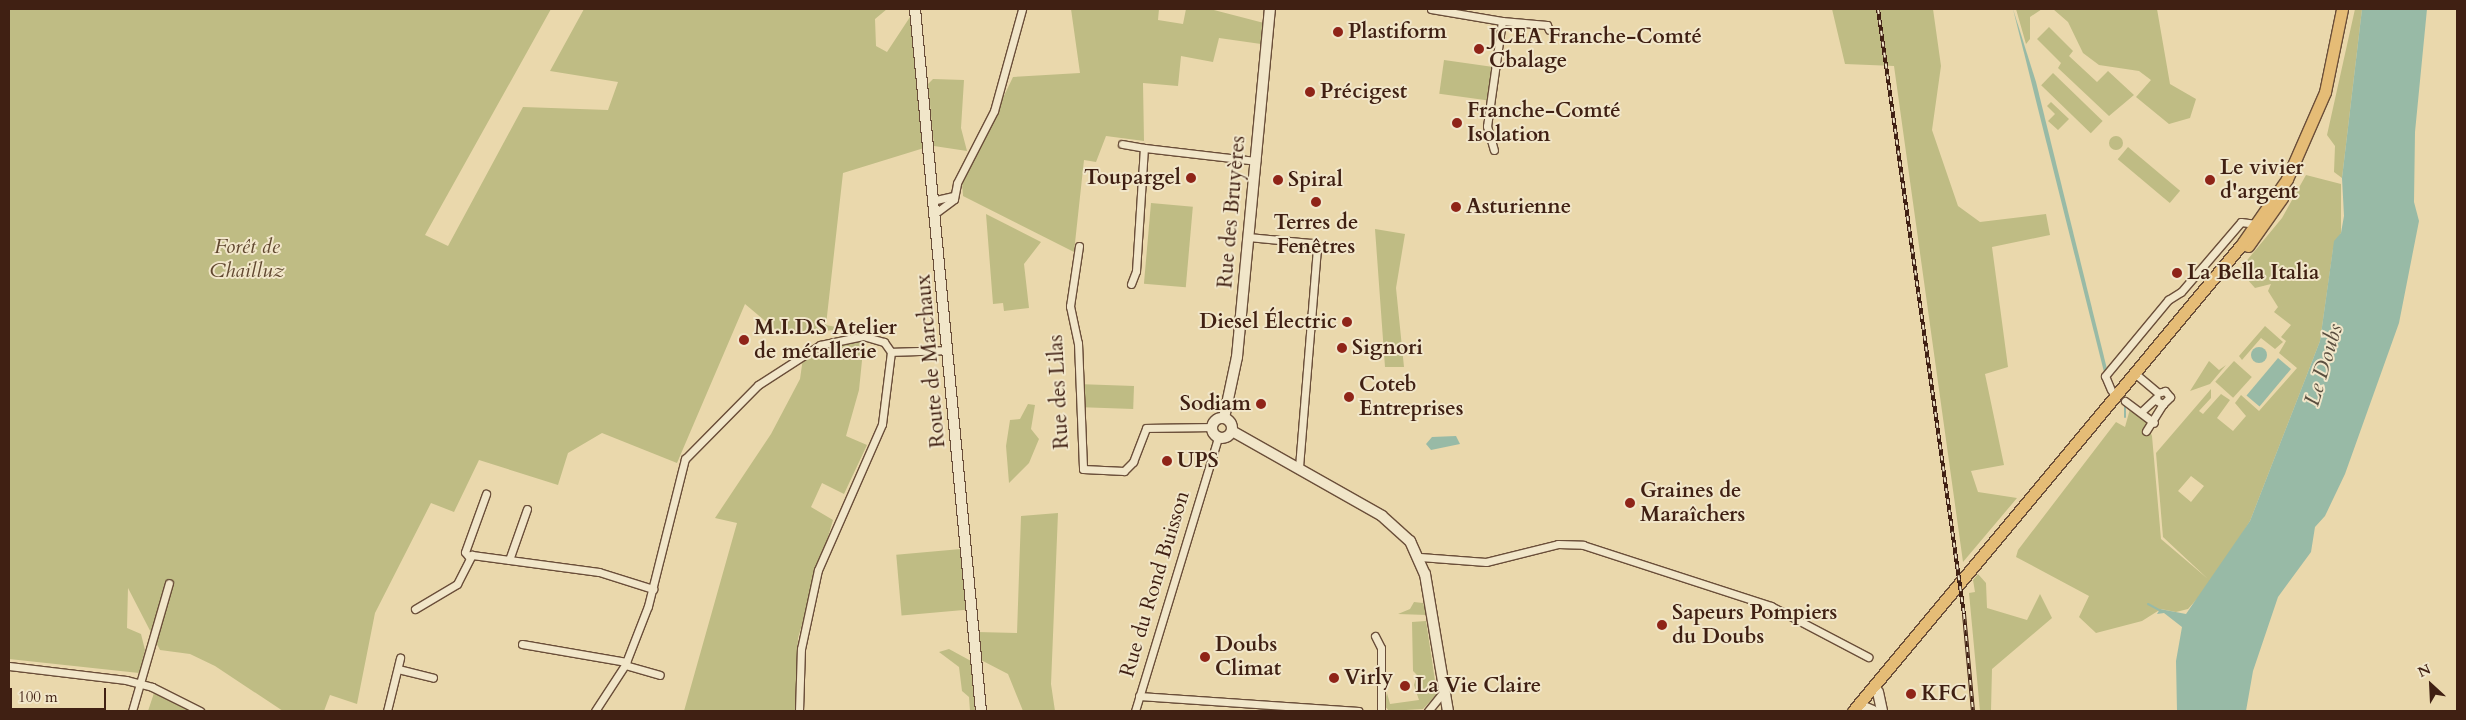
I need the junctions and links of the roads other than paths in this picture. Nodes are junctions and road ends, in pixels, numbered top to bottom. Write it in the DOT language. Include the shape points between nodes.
graph roads {
  1 [pos="915,9"];
  2 [pos="1022,9"];
  3 [pos="1270,9"];
  4 [pos="1431,9"];
  5 [pos="2342,9"];
  6 [pos="2347,9"];
  7 [pos="1502,24"];
  8 [pos="1549,30"];
  9 [pos="1122,144"];
  10 [pos="1144,148"];
  11 [pos="1494,150"];
  12 [pos="1256,161"];
  13 [pos="954,196"];
  14 [pos="936,200"];
  15 [pos="937,212"];
  16 [pos="2256,224"];
  17 [pos="1248,237"];
  18 [pos="1079,246"];
  19 [pos="2228,272"];
  20 [pos="1131,284"];
  21 [pos="2158,342"];
  22 [pos="948,350"];
  23 [pos="891,352"];
  24 [pos="2138,376"];
  25 [pos="2111,390"];
  26 [pos="2159,399"];
  27 [pos="2125,401"];
  28 [pos="2141,412"];
  29 [pos="1224,418"];
  30 [pos="2154,422"];
  31 [pos="1212,427"];
  32 [pos="1232,431"];
  33 [pos="2146,431"];
  34 [pos="1218,438"];
  35 [pos="1300,468"];
  36 [pos="486,494"];
  37 [pos="527,509"];
  38 [pos="469,557"];
  39 [pos="1420,557"];
  40 [pos="509,560"];
  41 [pos="169,583"];
  42 [pos="653,589"];
  43 [pos="415,609"];
  44 [pos="1374,636"];
  45 [pos="522,644"];
  46 [pos="1868,656"];
  47 [pos="400,658"];
  48 [pos="626,663"];
  49 [pos="9,666"];
  50 [pos="398,669"];
  51 [pos="660,674"];
  52 [pos="433,678"];
  53 [pos="140,686"];
  54 [pos="1445,690"];
  55 [pos="1878,692"];
  56 [pos="1139,696"];
  57 [pos="1450,709"];
  58 [pos="1863,709"];
  59 [pos="132,711"];
  60 [pos="200,711"];
  61 [pos="386,711"];
  62 [pos="594,711"];
  63 [pos="799,711"];
  64 [pos="981,711"];
  65 [pos="1135,711"];
  66 [pos="1358,711"];
  67 [pos="1381,711"];
  68 [pos="1428,711"];
  69 [pos="1882,711"];
  1 -- 14 [label="street, Route de Marchaux"];
  2 -- 13 [label="street" via="1002,90"];
  3 -- 12 [label="street, Rue des Bruyères"];
  4 -- 7 [label="street"];
  5 -- 16 [label="main road" via="2314,123 2287,179"];
  6 -- 19 [label="main road" via="2331,85 2300,168 2262,230"];
  7 -- 8 [label="street" via="1547,25"];
  7 -- 11 [label="street" via="1487,126"];
  9 -- 10 [label="street"];
  10 -- 12 [label="street"];
  10 -- 20 [label="street" via="1136,271"];
  12 -- 17 [label="street, Rue des Bruyères"];
  13 -- 14 [label="street"];
  13 -- 15 [label="street"];
  14 -- 15 [label="street, Route de Marchaux"];
  15 -- 22 [label="street, Route de Marchaux"];
  16 -- 19 [label="main road" via="2257,230"];
  16 -- 21 [label="main road"];
  16 -- 25 [label="street" via="2240,222 2105,376"];
  17 -- 29 [label="street, Rue des Bruyères" via="1237,357"];
  17 -- 35 [label="street" via="1310,243 1317,248"];
  18 -- 31 [label="street, Rue des Lilas" via="1070,306 1078,343 1083,469 1124,471 1134,462 1146,428"];
  19 -- 24 [label="main road"];
  21 -- 24 [label="main road"];
  21 -- 58 [label="main road"];
  22 -- 23 [label="street"];
  22 -- 64 [label="street, Route de Marchaux"];
  23 -- 42 [label="street" via="884,342 850,336 804,354 742,399 685,459"];
  23 -- 63 [label="street" via="882,424 818,570 801,649"];
  24 -- 26 [label="street"];
  24 -- 55 [label="main road"];
  26 -- 28 [label="street"];
  26 -- 30 [label="street"];
  27 -- 28 [label="street"];
  28 -- 30 [label="street"];
  29 -- 31 [label="street"];
  29 -- 32 [label="street"];
  30 -- 33 [label="street"];
  31 -- 34 [label="street"];
  32 -- 34 [label="street"];
  32 -- 35 [label="street"];
  34 -- 56 [label="street, Rue du Rond Buisson"];
  35 -- 39 [label="street" via="1397,527"];
  36 -- 38 [label="street" via="465,552"];
  37 -- 40 [label="street"];
  38 -- 40 [label="street"];
  38 -- 43 [label="street" via="457,584"];
  39 -- 46 [label="street" via="1486,562 1558,544 1583,545 1771,606"];
  39 -- 54 [label="street"];
  40 -- 42 [label="street" via="599,572"];
  41 -- 53 [label="street"];
  42 -- 48 [label="street"];
  44 -- 67 [label="street" via="1381,648"];
  45 -- 48 [label="street"];
  47 -- 50 [label="street"];
  48 -- 51 [label="street"];
  48 -- 62 [label="street"];
  49 -- 53 [label="street" via="126,680"];
  50 -- 52 [label="street"];
  50 -- 61 [label="street"];
  53 -- 59 [label="street"];
  53 -- 60 [label="street" via="152,687"];
  54 -- 57 [label="street"];
  54 -- 68 [label="street"];
  55 -- 58 [label="main road"];
  55 -- 69 [label="street"];
  56 -- 65 [label="street, Rue du Rond Buisson"];
  56 -- 66 [label="street"];
}
